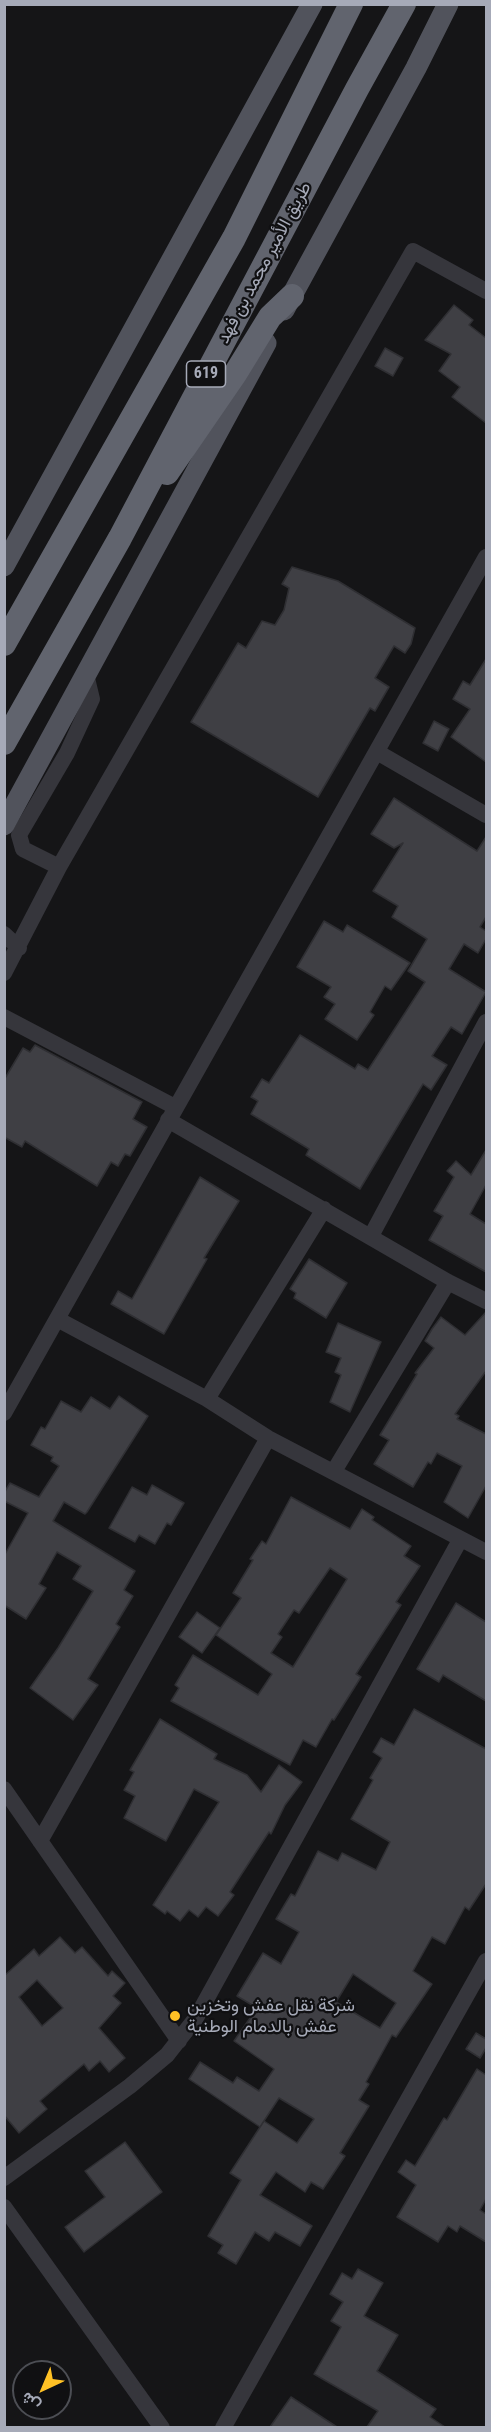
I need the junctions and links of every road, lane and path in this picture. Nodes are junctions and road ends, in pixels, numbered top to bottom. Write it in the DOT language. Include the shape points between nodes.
graph roads {
  1 [pos="312,4"];
  2 [pos="351,4"];
  3 [pos="404,4"];
  4 [pos="448,4"];
  5 [pos="486,291"];
  6 [pos="292,296"];
  7 [pos="141,496"];
  8 [pos="486,558"];
  9 [pos="4,566"];
  10 [pos="4,644"];
  11 [pos="86,674"];
  12 [pos="4,743"];
  13 [pos="377,752"];
  14 [pos="486,815"];
  15 [pos="4,825"];
  16 [pos="59,867"];
  17 [pos="4,934"];
  18 [pos="19,948"];
  19 [pos="4,973"];
  20 [pos="4,1017"];
  21 [pos="486,1022"];
  22 [pos="172,1113"];
  23 [pos="324,1209"];
  24 [pos="371,1236"];
  25 [pos="448,1282"];
  26 [pos="486,1301"];
  27 [pos="57,1319"];
  28 [pos="207,1399"];
  29 [pos="4,1413"];
  30 [pos="268,1438"];
  31 [pos="334,1471"];
  32 [pos="460,1540"];
  33 [pos="486,1552"];
  34 [pos="4,1789"];
  35 [pos="40,1841"];
  36 [pos="486,1961"];
  37 [pos="178,2041"];
  38 [pos="4,2178"];
  39 [pos="4,2207"];
  40 [pos="162,2427"];
  41 [pos="223,2427"];
  1 -- 9 [label="main road"];
  2 -- 10 [label="highway, 619" via="234,238"];
  3 -- 7 [label="highway, طريق الأمير محمد بن فهد / 619"];
  4 -- 6 [label="main road"];
  5 -- 16 [label="street" via="413,251"];
  6 -- 7 [label="highway" via="270,317 171,470"];
  6 -- 11 [label="main road"];
  7 -- 12 [label="highway, طريق الأمير محمد بن فهد / 619"];
  8 -- 13 [label="street"];
  11 -- 15 [label="main road"];
  11 -- 16 [label="street" via="92,699 67,753 19,835 23,849"];
  13 -- 14 [label="street"];
  13 -- 22 [label="street"];
  16 -- 18 [label="street"];
  17 -- 18 [label="street"];
  18 -- 19 [label="street"];
  20 -- 22 [label="street"];
  21 -- 24 [label="street"];
  22 -- 23 [label="street"];
  22 -- 27 [label="street"];
  23 -- 24 [label="street"];
  23 -- 28 [label="street"];
  24 -- 25 [label="street"];
  25 -- 26 [label="street"];
  25 -- 31 [label="street"];
  27 -- 28 [label="street"];
  27 -- 29 [label="street"];
  28 -- 30 [label="street"];
  30 -- 31 [label="street"];
  30 -- 35 [label="street"];
  31 -- 32 [label="street"];
  32 -- 33 [label="street"];
  32 -- 37 [label="street" via="231,1957"];
  34 -- 35 [label="street"];
  35 -- 37 [label="street"];
  36 -- 41 [label="street"];
  37 -- 38 [label="street" via="130,2086"];
  39 -- 40 [label="street"];
}
